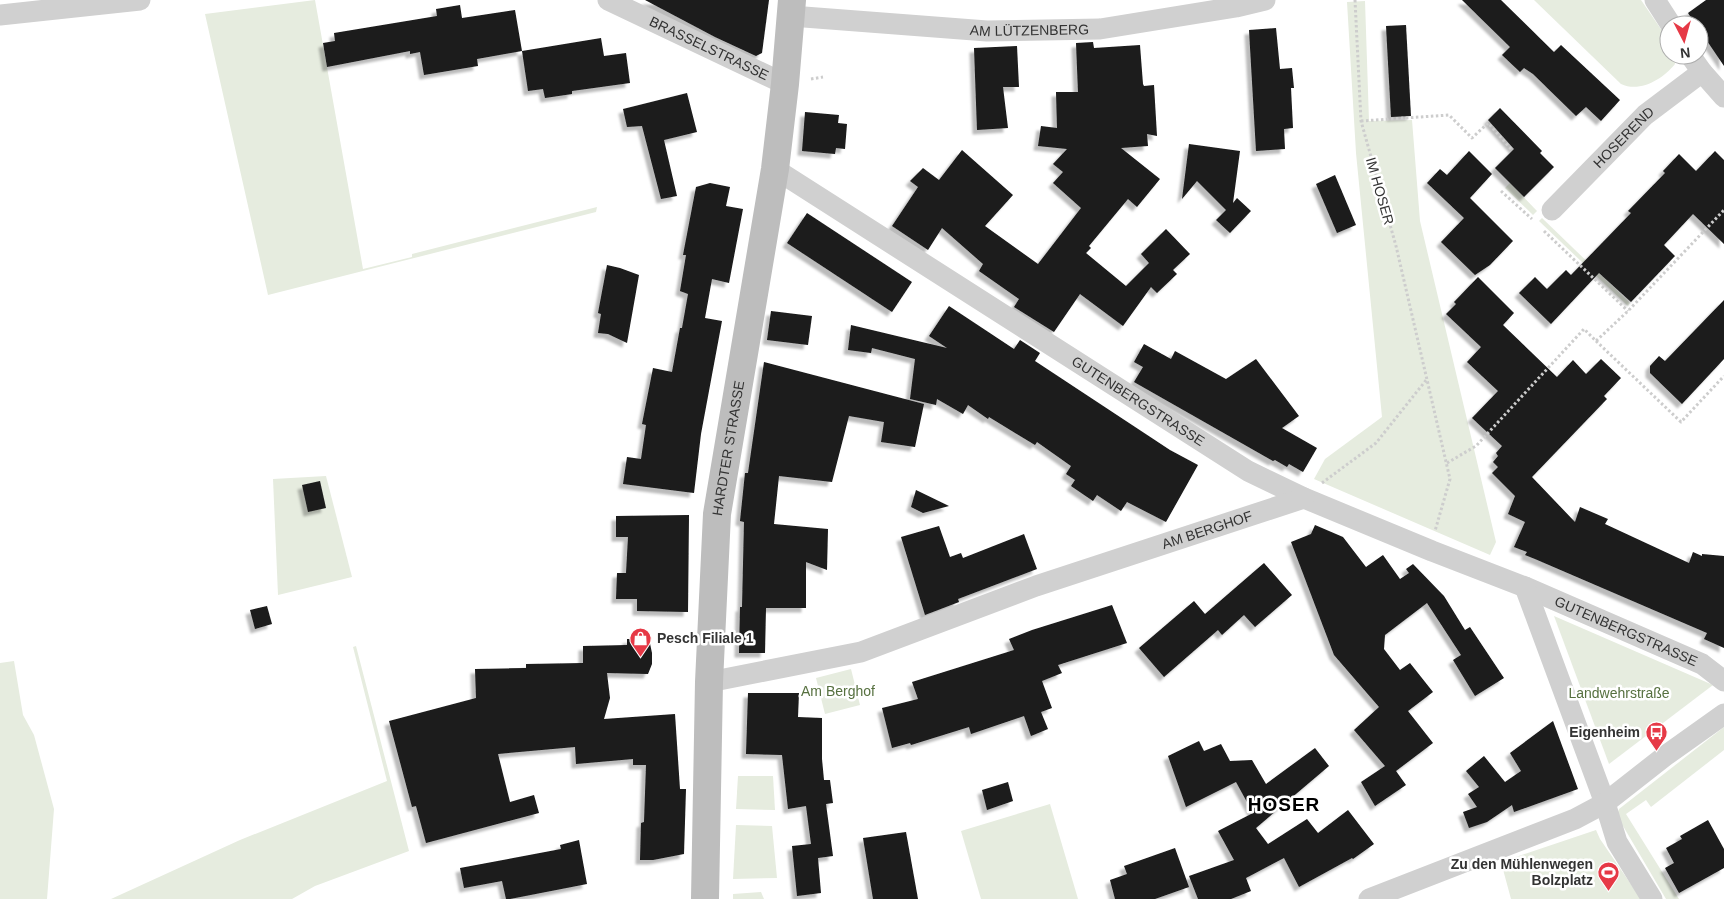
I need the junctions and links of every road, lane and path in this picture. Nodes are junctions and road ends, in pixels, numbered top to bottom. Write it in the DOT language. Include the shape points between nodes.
graph roads {
  1 [pos="140,0"];
  2 [pos="608,0"];
  3 [pos="1265,0"];
  4 [pos="1355,0"];
  5 [pos="1656,0"];
  6 [pos="791,8"];
  7 [pos="0,15"];
  8 [pos="1665,15"];
  9 [pos="1695,65"];
  10 [pos="1697,65"];
  11 [pos="785,84"];
  12 [pos="1724,97"];
  13 [pos="1361,121"];
  14 [pos="1511,150"];
  15 [pos="774,169"];
  16 [pos="1501,191"];
  17 [pos="1724,210"];
  18 [pos="1546,218"];
  19 [pos="1533,220"];
  20 [pos="1628,311"];
  21 [pos="1596,341"];
  22 [pos="1724,376"];
  23 [pos="1428,378"];
  24 [pos="1447,463"];
  25 [pos="1304,498"];
  26 [pos="1432,551"];
  27 [pos="1525,587"];
  28 [pos="1724,681"];
  29 [pos="708,682"];
  30 [pos="1724,714"];
  31 [pos="1605,803"];
  32 [pos="705,899"];
  33 [pos="1369,899"];
  34 [pos="1652,899"];
  1 -- 7 [label="street"];
  2 -- 11 [label="street, BRASSELSTRASSE"];
  3 -- 6 [label="street, AM LÜTZENBERG" via="1100,29 987,31"];
  4 -- 13 [label="path, IM HOSER"];
  5 -- 8 [label="street"];
  6 -- 11 [label="main road, HARDTER STRASSE"];
  9 -- 18 [label="street, HOSEREND"];
  10 -- 12 [label="street, HOSEREND"];
  11 -- 15 [label="main road, HARDTER STRASSE"];
  13 -- 14 [label="path" via="1448,115 1472,138 1488,123"];
  13 -- 23 [label="path, IM HOSER"];
  15 -- 25 [label="street, GUTENBERGSTRASSE" via="1248,471"];
  15 -- 29 [label="main road, HARDTER STRASSE" via="717,514"];
  16 -- 19 [label="path"];
  17 -- 20 [label="path"];
  18 -- 20 [label="path"];
  20 -- 21 [label="path"];
  21 -- 22 [label="path" via="1681,422"];
  21 -- 24 [label="path" via="1584,329 1476,446"];
  23 -- 24 [label="path, IM HOSER"];
  23 -- 25 [label="path" via="1376,443"];
  24 -- 26 [label="path, IM HOSER" via="1450,479"];
  25 -- 26 [label="street, GUTENBERGSTRASSE"];
  25 -- 29 [label="street, AM BERGHOF" via="1036,586 861,652"];
  26 -- 27 [label="street, GUTENBERGSTRASSE"];
  27 -- 28 [label="street, GUTENBERGSTRASSE" via="1702,664"];
  27 -- 31 [label="street, GUTENBERGSTRASSE"];
  29 -- 32 [label="main road, HARDTER STRASSE"];
  30 -- 31 [label="street"];
  31 -- 33 [label="street" via="1575,819"];
  31 -- 34 [label="street, GUTENBERGSTRASSE" via="1617,842"];
}
